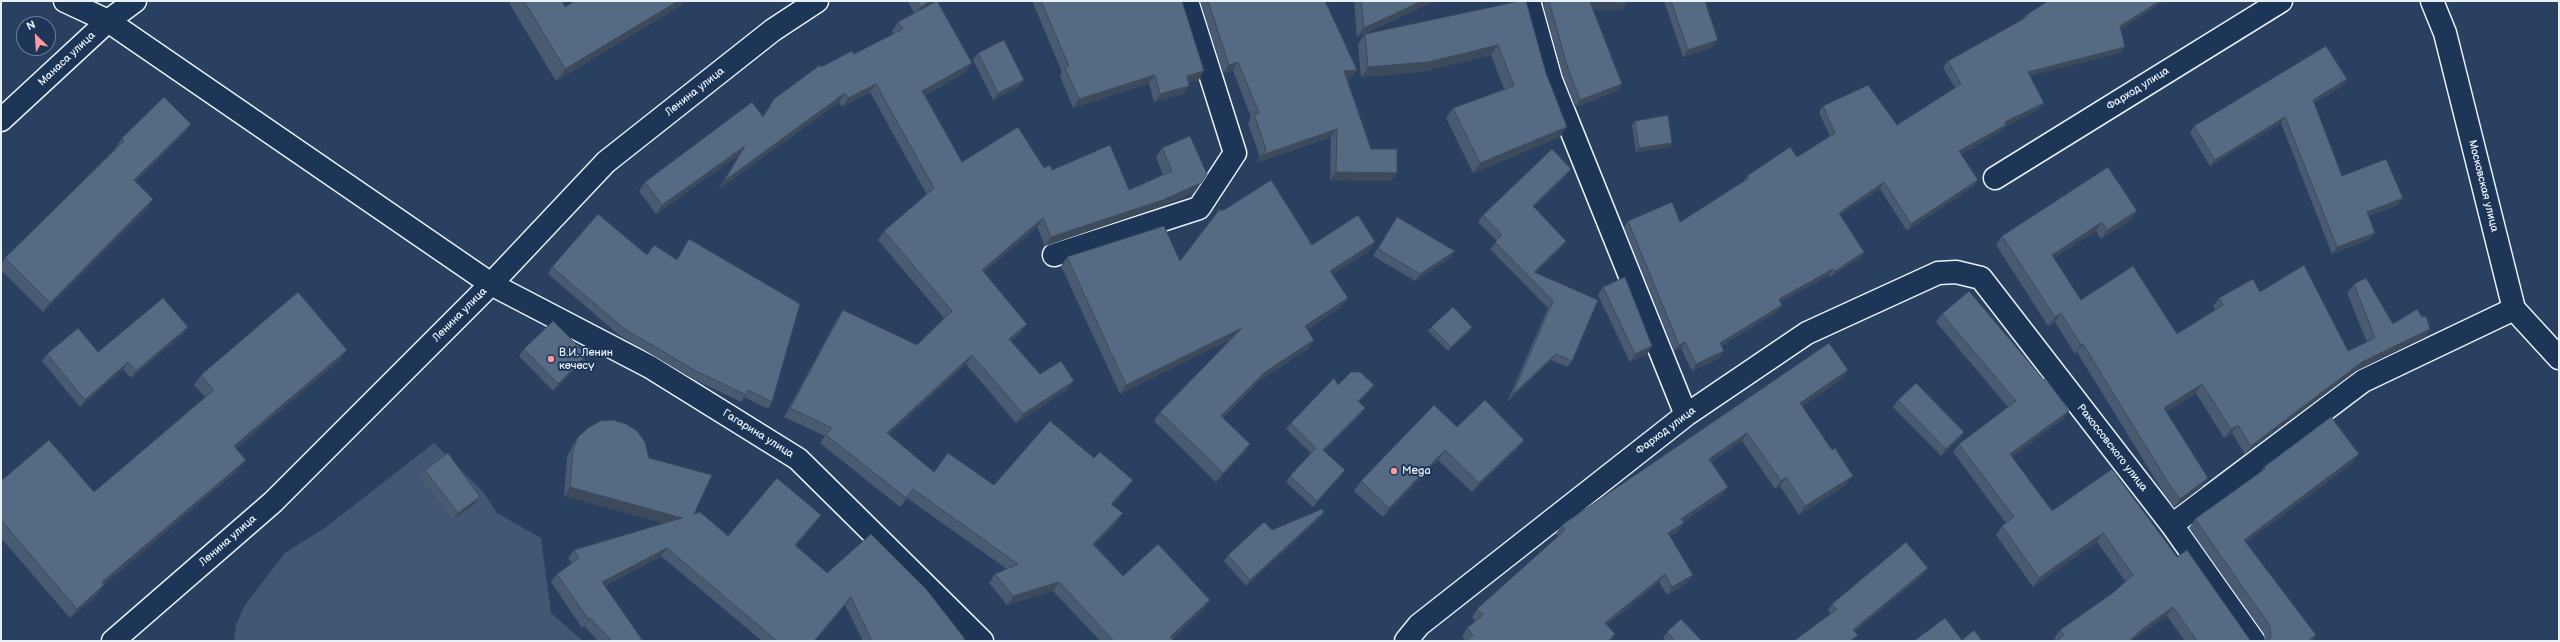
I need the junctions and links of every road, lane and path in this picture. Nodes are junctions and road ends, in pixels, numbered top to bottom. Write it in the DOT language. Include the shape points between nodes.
graph roads {
  1 [pos="66,1"];
  2 [pos="135,1"];
  3 [pos="817,1"];
  4 [pos="1187,1"];
  5 [pos="1529,1"];
  6 [pos="2281,1"];
  7 [pos="2432,1"];
  8 [pos="108,21"];
  9 [pos="1,120"];
  10 [pos="1995,178"];
  11 [pos="1054,255"];
  12 [pos="1956,272"];
  13 [pos="491,284"];
  14 [pos="2514,309"];
  15 [pos="2559,358"];
  16 [pos="1686,415"];
  17 [pos="2172,525"];
  18 [pos="113,641"];
  19 [pos="982,641"];
  20 [pos="1406,641"];
  21 [pos="2254,641"];
  1 -- 8 [label="street, Гагарина улица"];
  2 -- 8 [label="street, Манаса улица"];
  3 -- 13 [label="street, Ленина улица" via="773,30 606,162"];
  4 -- 11 [label="street" via="1235,153 1199,208"];
  5 -- 16 [label="street" via="1551,80"];
  6 -- 10 [label="street, Фарход улица"];
  7 -- 14 [label="street, Московская улица" via="2445,33"];
  8 -- 9 [label="street, Манаса улица"];
  8 -- 13 [label="street, Гагарина улица"];
  12 -- 16 [label="street, Фарход улица" via="1938,273 1807,333"];
  12 -- 17 [label="street, Ракоссовского улица" via="1981,278"];
  13 -- 18 [label="street, Ленина улица" via="273,502"];
  13 -- 19 [label="street, Гагарина улица" via="650,367 798,459"];
  14 -- 15 [label="street, Московская улица"];
  14 -- 17 [label="street" via="2363,381"];
  16 -- 20 [label="street, Фарход улица" via="1418,625"];
  17 -- 21 [label="street, Ракоссовского улица"];
}
